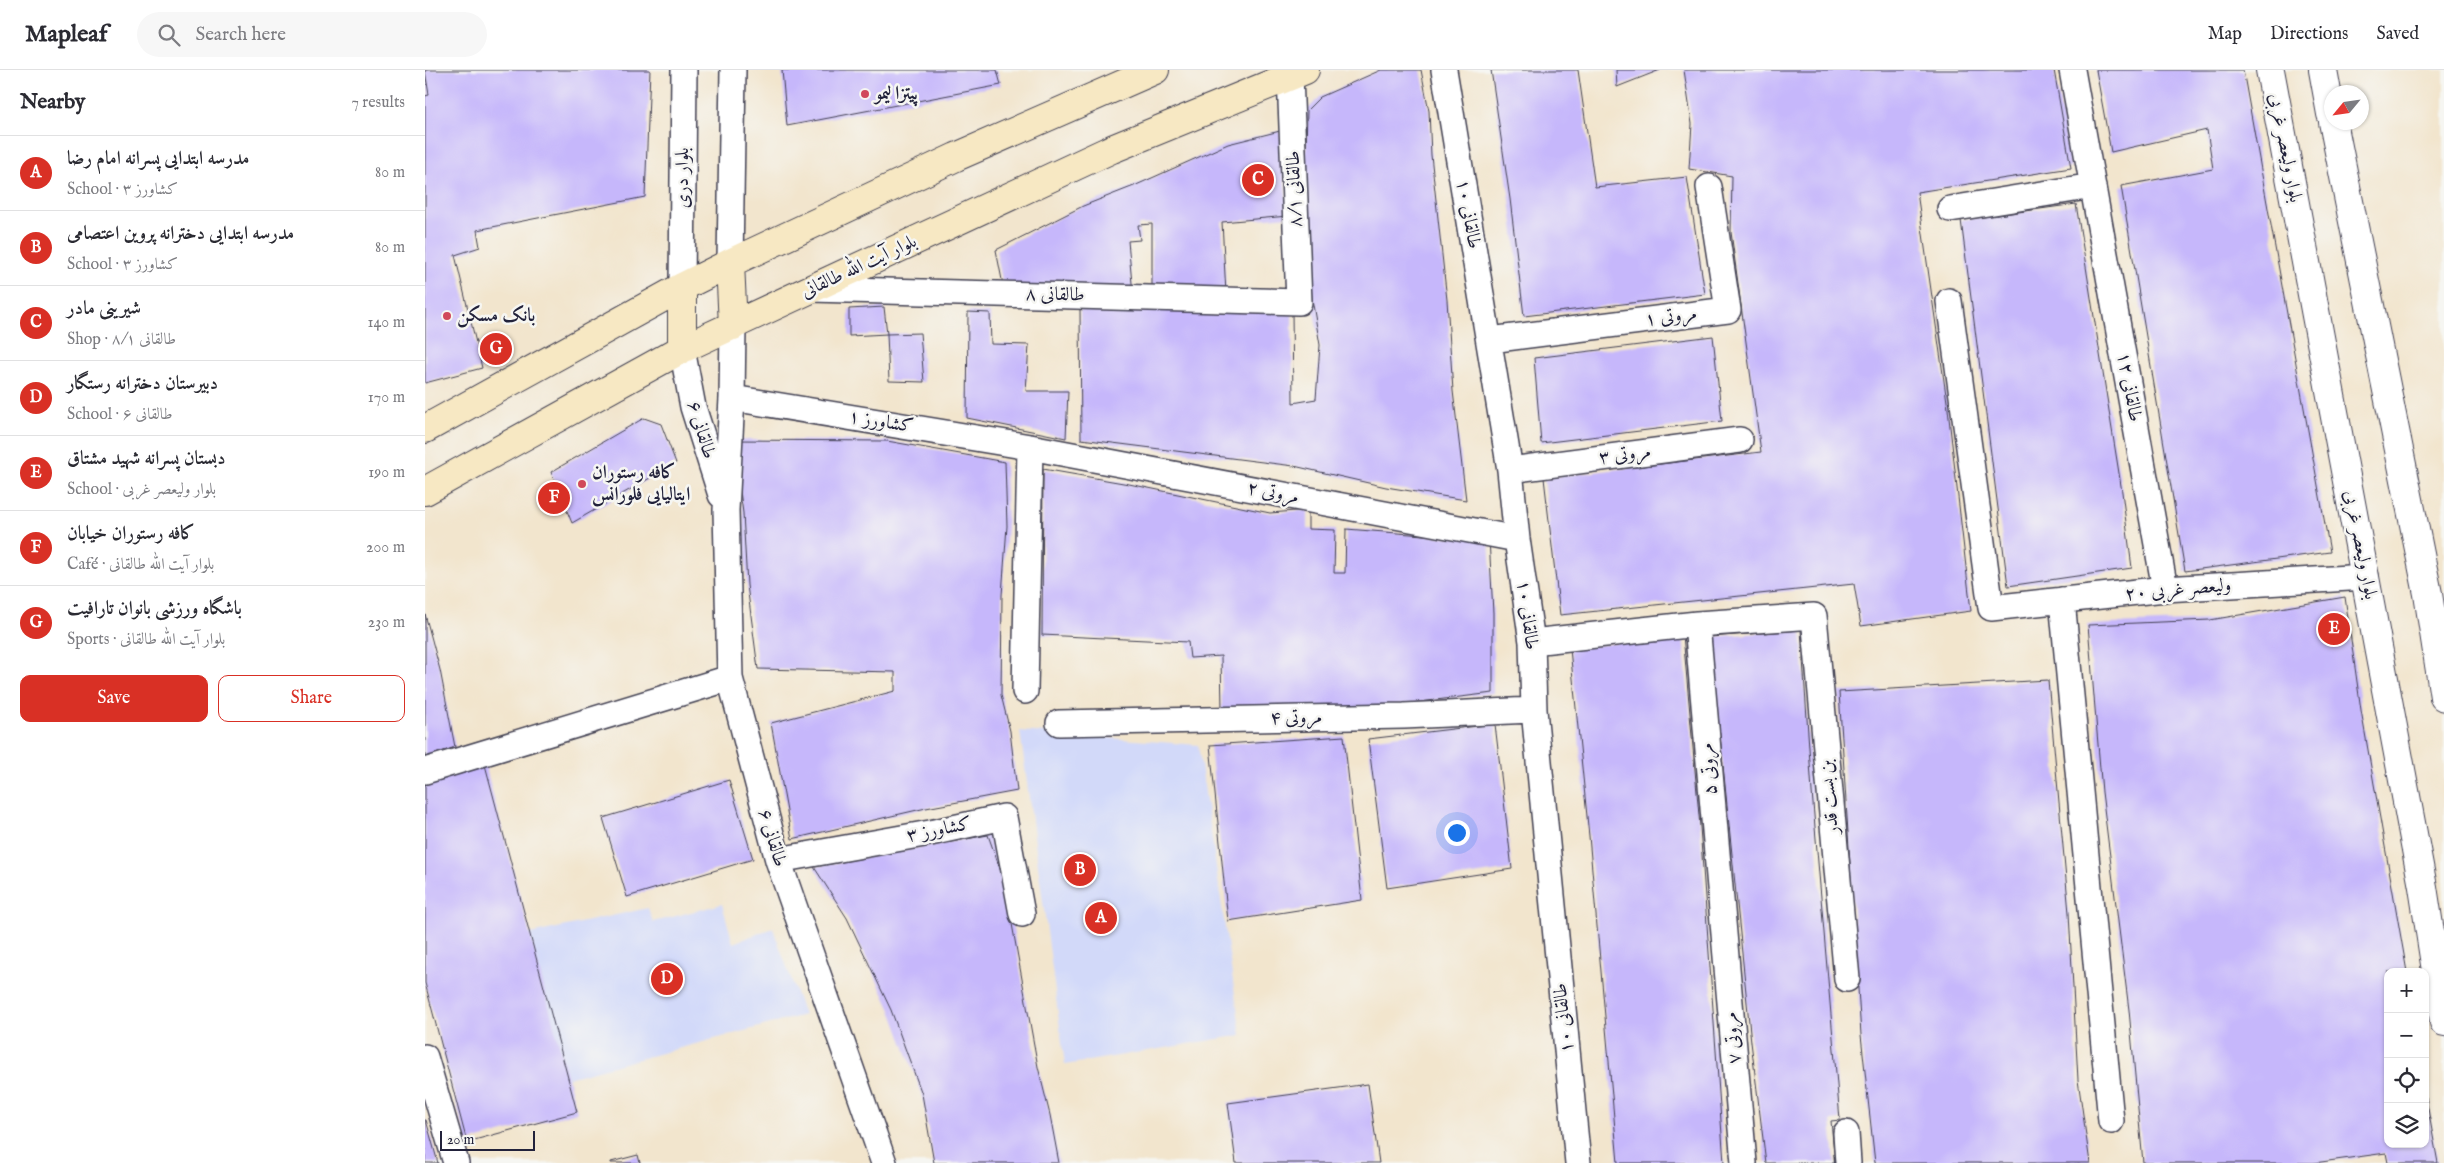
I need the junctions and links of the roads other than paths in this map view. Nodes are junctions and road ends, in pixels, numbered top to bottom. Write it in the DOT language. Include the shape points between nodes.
graph roads {
  1 [pos="684,70"];
  2 [pos="733,70"];
  3 [pos="1155,70"];
  4 [pos="1444,70"];
  5 [pos="2071,70"];
  6 [pos="2270,70"];
  7 [pos="2323,70"];
  8 [pos="1298,73"];
  9 [pos="2326,85"];
  10 [pos="2335,130"];
  11 [pos="2093,186"];
  12 [pos="1709,187"];
  13 [pos="1950,209"];
  14 [pos="730,263"];
  15 [pos="682,286"];
  16 [pos="811,289"];
  17 [pos="1299,302"];
  18 [pos="1949,302"];
  19 [pos="733,326"];
  20 [pos="1490,340"];
  21 [pos="682,350"];
  22 [pos="732,398"];
  23 [pos="425,429"];
  24 [pos="1740,440"];
  25 [pos="1030,447"];
  26 [pos="1510,470"];
  27 [pos="425,491"];
  28 [pos="726,510"];
  29 [pos="1517,539"];
  30 [pos="2366,577"];
  31 [pos="2165,589"];
  32 [pos="2436,596"];
  33 [pos="2062,600"];
  34 [pos="1697,624"];
  35 [pos="1532,642"];
  36 [pos="730,678"];
  37 [pos="1025,691"];
  38 [pos="2444,698"];
  39 [pos="1534,710"];
  40 [pos="1059,723"];
  41 [pos="425,771"];
  42 [pos="778,860"];
  43 [pos="1022,914"];
  44 [pos="1721,914"];
  45 [pos="1847,979"];
  46 [pos="2444,1022"];
  47 [pos="425,1058"];
  48 [pos="2111,1121"];
  49 [pos="1846,1132"];
  50 [pos="882,1158"];
  51 [pos="456,1163"];
  52 [pos="1578,1163"];
  53 [pos="1744,1163"];
  54 [pos="1848,1163"];
  1 -- 15 [label="street, بلوار دری"];
  2 -- 14 [label="street"];
  3 -- 14 [label="main road" via="956,157"];
  4 -- 20 [label="street, طالقانی ۱۰"];
  5 -- 11 [label="street, طالقانی ۱۲"];
  6 -- 30 [label="street, بلوار ولیعصر غربی"];
  7 -- 9 [label="street"];
  8 -- 16 [label="main road, بلوار آیت الله طالقانی" via="1112,149"];
  8 -- 17 [label="street, طالقانی ۸/۱"];
  10 -- 32 [label="street"];
  11 -- 13 [label="street"];
  11 -- 31 [label="street, طالقانی ۱۲"];
  12 -- 20 [label="street, مروتی ۱" via="1728,310"];
  14 -- 15 [label="main road"];
  14 -- 19 [label="main road"];
  15 -- 21 [label="main road"];
  15 -- 23 [label="main road"];
  16 -- 17 [label="street, طالقانی ۸"];
  16 -- 19 [label="main road, بلوار آیت الله طالقانی"];
  18 -- 33 [label="street, ولیعصر غربی ۲۰" via="1991,608"];
  19 -- 21 [label="main road, بلوار آیت الله طالقانی"];
  19 -- 22 [label="street, طالقانی ۶"];
  20 -- 26 [label="street, طالقانی ۱۰"];
  21 -- 27 [label="main road, بلوار آیت الله طالقانی"];
  21 -- 28 [label="street, طالقانی ۶" via="693,407"];
  22 -- 25 [label="street, کشاورز ۱"];
  22 -- 28 [label="street, طالقانی ۶"];
  24 -- 26 [label="street, مروتی ۳"];
  25 -- 29 [label="street, مروتی ۲"];
  25 -- 37 [label="street"];
  26 -- 29 [label="street, طالقانی ۱۰"];
  28 -- 36 [label="street, طالقانی ۶"];
  29 -- 35 [label="street, طالقانی ۱۰"];
  30 -- 31 [label="street, ولیعصر غربی ۲۰"];
  30 -- 46 [label="street, بلوار ولیعصر غربی"];
  31 -- 33 [label="street, ولیعصر غربی ۲۰"];
  32 -- 38 [label="street"];
  33 -- 48 [label="street"];
  34 -- 35 [label="street"];
  34 -- 44 [label="street, مروتی ۵"];
  34 -- 45 [label="street, بن بست قدر" via="1814,616"];
  35 -- 39 [label="street, طالقانی ۱۰"];
  36 -- 41 [label="street"];
  36 -- 42 [label="street, طالقانی ۶"];
  39 -- 40 [label="street, مروتی ۴"];
  39 -- 52 [label="street, طالقانی ۱۰"];
  42 -- 43 [label="street, کشاورز ۳" via="1004,817"];
  42 -- 50 [label="street, طالقانی ۶"];
  44 -- 53 [label="street, مروتی ۷"];
  47 -- 51 [label="street"];
  49 -- 54 [label="street"];
}
